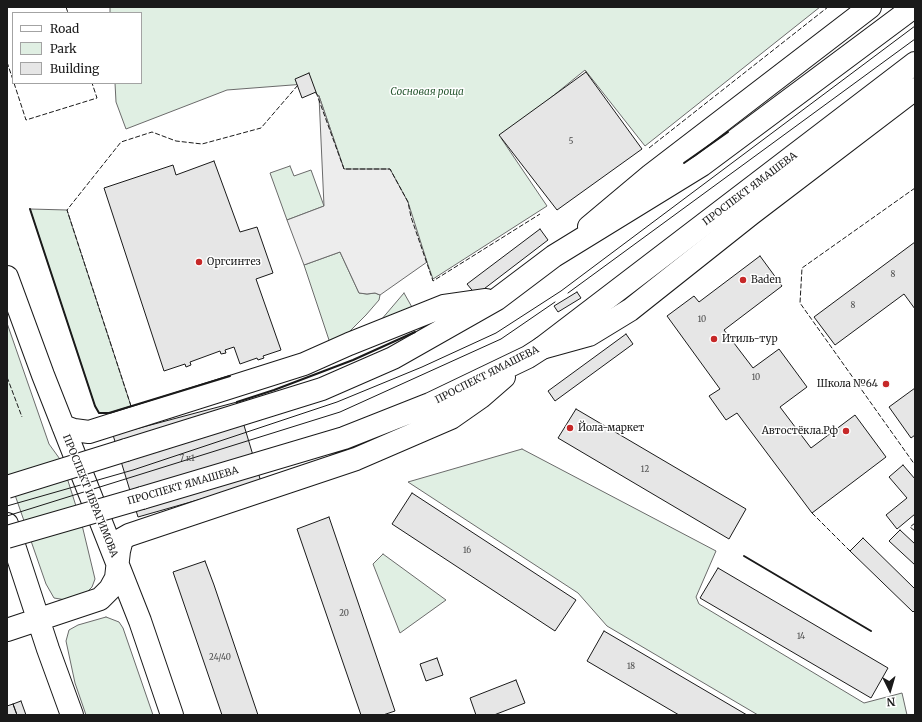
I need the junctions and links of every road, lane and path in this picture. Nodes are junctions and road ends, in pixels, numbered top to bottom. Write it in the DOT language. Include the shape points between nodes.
graph roads {
  1 [pos="870,7"];
  2 [pos="914,7"];
  3 [pos="915,63"];
  4 [pos="915,89"];
  5 [pos="554,256"];
  6 [pos="7,277"];
  7 [pos="497,299"];
  8 [pos="535,352"];
  9 [pos="63,426"];
  10 [pos="7,487"];
  11 [pos="7,524"];
  12 [pos="7,537"];
  13 [pos="118,565"];
  14 [pos="38,620"];
  15 [pos="7,630"];
  16 [pos="72,715"];
  17 [pos="172,715"];
  1 -- 5 [label="main road" via="650,175"];
  2 -- 5 [label="main road" via="702,165"];
  3 -- 8 [label="main road, ПРОСПЕКТ ЯМАШЕВА"];
  4 -- 8 [label="main road" via="750,214 630,310 589,335"];
  5 -- 7 [label="main road"];
  6 -- 9 [label="main road, ПРОСПЕКТ ИБРАГИМОВА"];
  7 -- 9 [label="main road" via="444,306 304,364 89,432"];
  7 -- 10 [label="main road, bridge" via="393,358 322,389"];
  8 -- 12 [label="main road, ПРОСПЕКТ ЯМАШЕВА, bridge" via="430,404 344,438"];
  8 -- 13 [label="main road" via="481,397 451,418 356,458 129,535 122,539"];
  9 -- 13 [label="main road, ПРОСПЕКТ ИБРАГИМОВА"];
  11 -- 14 [label="main road"];
  13 -- 14 [label="main road" via="113,584 100,599"];
  13 -- 17 [label="main road, ПРОСПЕКТ ИБРАГИМОВА"];
  14 -- 15 [label="main road"];
  14 -- 16 [label="main road"];
}
